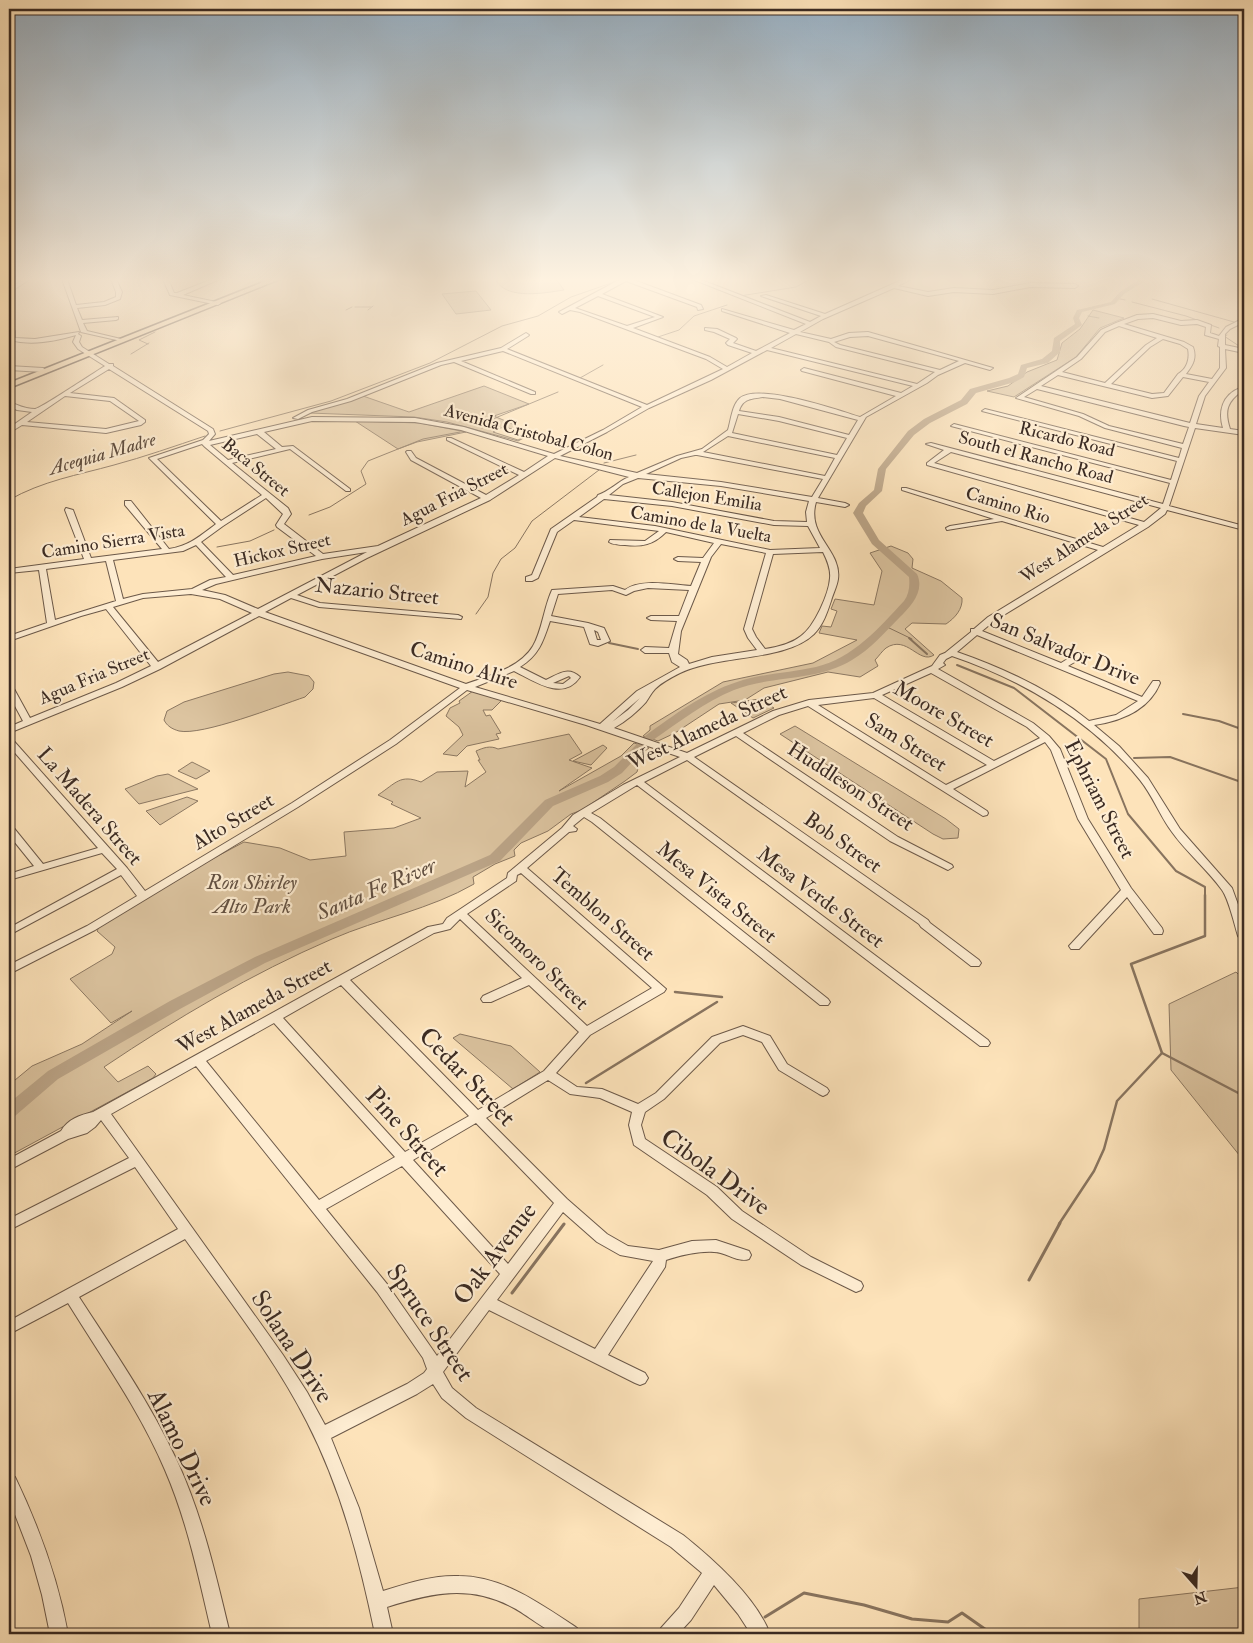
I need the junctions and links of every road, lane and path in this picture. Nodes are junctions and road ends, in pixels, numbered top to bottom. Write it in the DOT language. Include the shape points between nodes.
graph roads {
  1 [pos="81,356"];
  2 [pos="82,356"];
  3 [pos="96,356"];
  4 [pos="473,356"];
  5 [pos="520,356"];
  6 [pos="702,356"];
  7 [pos="751,356"];
  8 [pos="797,356"];
  9 [pos="875,356"];
  10 [pos="945,356"];
  11 [pos="1081,356"];
  12 [pos="1139,356"];
  13 [pos="1192,356"];
  14 [pos="1223,356"];
  15 [pos="454,360"];
  16 [pos="964,361"];
  17 [pos="111,366"];
  18 [pos="9,368"];
  19 [pos="990,368"];
  20 [pos="728,369"];
  21 [pos="42,370"];
  22 [pos="795,372"];
  23 [pos="940,372"];
  24 [pos="1057,373"];
  25 [pos="1180,375"];
  26 [pos="1213,381"];
  27 [pos="9,385"];
  28 [pos="1106,385"];
  29 [pos="918,386"];
  30 [pos="1036,387"];
  31 [pos="1240,390"];
  32 [pos="64,394"];
  33 [pos="532,394"];
  34 [pos="902,395"];
  35 [pos="9,404"];
  36 [pos="647,407"];
  37 [pos="38,411"];
  38 [pos="310,411"];
  39 [pos="985,411"];
  40 [pos="736,412"];
  41 [pos="333,418"];
  42 [pos="861,419"];
  43 [pos="21,423"];
  44 [pos="287,424"];
  45 [pos="1193,425"];
  46 [pos="954,426"];
  47 [pos="9,431"];
  48 [pos="258,431"];
  49 [pos="1227,431"];
  50 [pos="1244,433"];
  51 [pos="727,434"];
  52 [pos="850,437"];
  53 [pos="207,439"];
  54 [pos="449,439"];
  55 [pos="929,444"];
  56 [pos="1185,447"];
  57 [pos="528,448"];
  58 [pos="570,448"];
  59 [pos="282,450"];
  60 [pos="949,450"];
  61 [pos="409,452"];
  62 [pos="697,453"];
  63 [pos="554,456"];
  64 [pos="838,458"];
  65 [pos="1180,460"];
  66 [pos="227,462"];
  67 [pos="538,466"];
  68 [pos="524,476"];
  69 [pos="637,476"];
  70 [pos="826,478"];
  71 [pos="1173,482"];
  72 [pos="904,489"];
  73 [pos="348,490"];
  74 [pos="266,495"];
  75 [pos="600,496"];
  76 [pos="488,498"];
  77 [pos="813,501"];
  78 [pos="128,504"];
  79 [pos="846,506"];
  80 [pos="1165,507"];
  81 [pos="69,510"];
  82 [pos="572,518"];
  83 [pos="1003,520"];
  84 [pos="220,524"];
  85 [pos="810,524"];
  86 [pos="1145,524"];
  87 [pos="950,528"];
  88 [pos="1244,528"];
  89 [pos="664,530"];
  90 [pos="197,542"];
  91 [pos="614,542"];
  92 [pos="719,542"];
  93 [pos="382,548"];
  94 [pos="826,550"];
  95 [pos="1104,550"];
  96 [pos="167,552"];
  97 [pos="770,552"];
  98 [pos="322,557"];
  99 [pos="109,559"];
  100 [pos="678,559"];
  101 [pos="705,560"];
  102 [pos="88,561"];
  103 [pos="42,567"];
  104 [pos="9,571"];
  105 [pos="232,578"];
  106 [pos="529,579"];
  107 [pos="694,588"];
  108 [pos="194,592"];
  109 [pos="292,596"];
  110 [pos="120,602"];
  111 [pos="107,605"];
  112 [pos="260,613"];
  113 [pos="458,617"];
  114 [pos="547,618"];
  115 [pos="652,618"];
  116 [pos="682,619"];
  117 [pos="52,623"];
  118 [pos="588,624"];
  119 [pos="974,631"];
  120 [pos="9,638"];
  121 [pos="645,650"];
  122 [pos="763,652"];
  123 [pos="674,654"];
  124 [pos="950,654"];
  125 [pos="1080,655"];
  126 [pos="685,666"];
  127 [pos="1061,666"];
  128 [pos="157,667"];
  129 [pos="514,668"];
  130 [pos="934,668"];
  131 [pos="546,683"];
  132 [pos="1156,683"];
  133 [pos="9,687"];
  134 [pos="466,687"];
  135 [pos="875,695"];
  136 [pos="1143,700"];
  137 [pos="808,703"];
  138 [pos="28,722"];
  139 [pos="1087,724"];
  140 [pos="604,728"];
  141 [pos="9,730"];
  142 [pos="736,732"];
  143 [pos="1046,738"];
  144 [pos="9,741"];
  145 [pos="687,756"];
  146 [pos="994,765"];
  147 [pos="636,781"];
  148 [pos="946,789"];
  149 [pos="983,813"];
  150 [pos="585,814"];
  151 [pos="9,829"];
  152 [pos="13,842"];
  153 [pos="104,849"];
  154 [pos="39,866"];
  155 [pos="948,867"];
  156 [pos="123,870"];
  157 [pos="517,872"];
  158 [pos="9,877"];
  159 [pos="1127,890"];
  160 [pos="143,896"];
  161 [pos="456,917"];
  162 [pos="1158,931"];
  163 [pos="9,932"];
  164 [pos="1244,936"];
  165 [pos="1075,946"];
  166 [pos="975,963"];
  167 [pos="9,970"];
  168 [pos="531,979"];
  169 [pos="343,980"];
  170 [pos="487,1000"];
  171 [pos="824,1002"];
  172 [pos="276,1017"];
  173 [pos="586,1032"];
  174 [pos="984,1043"];
  175 [pos="198,1060"];
  176 [pos="548,1074"];
  177 [pos="823,1091"];
  178 [pos="639,1110"];
  179 [pos="99,1115"];
  180 [pos="477,1117"];
  181 [pos="404,1159"];
  182 [pos="137,1160"];
  183 [pos="9,1165"];
  184 [pos="562,1203"];
  185 [pos="317,1208"];
  186 [pos="9,1225"];
  187 [pos="187,1231"];
  188 [pos="744,1255"];
  189 [pos="659,1256"];
  190 [pos="508,1274"];
  191 [pos="856,1286"];
  192 [pos="70,1294"];
  193 [pos="487,1302"];
  194 [pos="9,1328"];
  195 [pos="598,1357"];
  196 [pos="436,1371"];
  197 [pos="640,1378"];
  198 [pos="321,1435"];
  199 [pos="9,1482"];
  200 [pos="713,1571"];
  201 [pos="377,1601"];
  202 [pos="59,1634"];
  203 [pos="222,1634"];
  204 [pos="384,1634"];
  205 [pos="571,1634"];
  206 [pos="667,1634"];
  207 [pos="761,1634"];
  1 -- 21 [label="main road"];
  2 -- 27 [label="main road"];
  3 -- 17 [label="street, Baca Street"];
  4 -- 15 [label="street"];
  5 -- 36 [label="street"];
  6 -- 20 [label="street"];
  7 -- 20 [label="street, Agua Fria Street"];
  8 -- 29 [label="street"];
  9 -- 23 [label="street"];
  10 -- 16 [label="street"];
  11 -- 24 [label="street"];
  12 -- 28 [label="street" via="1126,371"];
  13 -- 25 [label="street" via="1192,361"];
  14 -- 26 [label="street, West Alameda Street" via="1224,366"];
  15 -- 33 [label="street"];
  15 -- 38 [label="street" via="349,400"];
  16 -- 19 [label="street"];
  16 -- 23 [label="street"];
  17 -- 32 [label="street"];
  17 -- 53 [label="street, Baca Street" via="203,425"];
  18 -- 21 [label="street"];
  20 -- 36 [label="street, Agua Fria Street"];
  21 -- 27 [label="main road"];
  22 -- 34 [label="street" via="806,368"];
  23 -- 29 [label="street"];
  24 -- 28 [label="street"];
  24 -- 30 [label="street"];
  25 -- 26 [label="street"];
  25 -- 28 [label="street" via="1162,397"];
  26 -- 45 [label="street, West Alameda Street" via="1202,396"];
  29 -- 34 [label="street"];
  30 -- 45 [label="street"];
  30 -- 56 [label="street" via="1019,398 1080,415 1107,428"];
  31 -- 49 [label="street" via="1228,400 1223,419"];
  32 -- 37 [label="street"];
  32 -- 43 [label="street" via="112,399 143,420 139,424 106,431"];
  34 -- 42 [label="street"];
  35 -- 37 [label="street" via="19,409"];
  36 -- 58 [label="street, Agua Fria Street"];
  37 -- 43 [label="street"];
  38 -- 41 [label="street" via="309,416"];
  38 -- 44 [label="street"];
  39 -- 65 [label="street"];
  40 -- 42 [label="street" via="738,403 744,398 772,395"];
  40 -- 51 [label="street" via="732,429"];
  40 -- 52 [label="street"];
  41 -- 44 [label="street, Avenida Cristobal Colon"];
  41 -- 57 [label="street, Avenida Cristobal Colon" via="438,423"];
  42 -- 52 [label="street"];
  43 -- 47 [label="street"];
  44 -- 48 [label="street, Avenida Cristobal Colon"];
  45 -- 49 [label="street"];
  45 -- 56 [label="street, West Alameda Street"];
  46 -- 71 [label="street, Ricardo Road"];
  48 -- 53 [label="street, Avenida Cristobal Colon"];
  48 -- 59 [label="street"];
  49 -- 50 [label="street"];
  51 -- 62 [label="street"];
  51 -- 64 [label="street"];
  52 -- 64 [label="street"];
  53 -- 66 [label="street, Baca Street"];
  53 -- 84 [label="street, Avenida Cristobal Colon" via="152,458"];
  54 -- 68 [label="street"];
  55 -- 60 [label="street, South el Rancho Road"];
  56 -- 65 [label="street, West Alameda Street"];
  57 -- 58 [label="street"];
  57 -- 63 [label="street, Avenida Cristobal Colon"];
  57 -- 67 [label="street" via="538,456"];
  58 -- 63 [label="street, Agua Fria Street"];
  59 -- 66 [label="street"];
  59 -- 73 [label="street" via="292,447"];
  60 -- 80 [label="street, South el Rancho Road"];
  60 -- 86 [label="street" via="928,464"];
  61 -- 76 [label="street" via="413,459"];
  62 -- 69 [label="street" via="682,456"];
  62 -- 70 [label="street"];
  63 -- 67 [label="street, Agua Fria Street"];
  63 -- 69 [label="street, Avenida Cristobal Colon"];
  64 -- 70 [label="street"];
  65 -- 71 [label="street, West Alameda Street"];
  66 -- 74 [label="street, Baca Street"];
  67 -- 68 [label="street, Agua Fria Street"];
  68 -- 76 [label="street, Agua Fria Street"];
  69 -- 75 [label="street"];
  69 -- 77 [label="street, Avenida Cristobal Colon" via="728,486"];
  70 -- 77 [label="street"];
  71 -- 80 [label="street, West Alameda Street"];
  72 -- 83 [label="street, Camino Rio"];
  74 -- 84 [label="street, Camino Sierra Vista"];
  74 -- 98 [label="street, Baca Street" via="286,512 280,525"];
  75 -- 82 [label="street"];
  75 -- 85 [label="street, Callejon Emilia" via="672,504 774,523"];
  76 -- 93 [label="street, Agua Fria Street"];
  77 -- 79 [label="street, Avenida Cristobal Colon"];
  77 -- 85 [label="street" via="808,512"];
  78 -- 96 [label="street"];
  80 -- 86 [label="street, West Alameda Street"];
  80 -- 88 [label="street, South el Rancho Road"];
  81 -- 102 [label="street"];
  82 -- 89 [label="street, Camino de la Vuelta"];
  82 -- 106 [label="street" via="554,531 534,576"];
  83 -- 87 [label="street"];
  83 -- 95 [label="street, Camino Rio"];
  84 -- 90 [label="street, Camino Sierra Vista"];
  85 -- 94 [label="street"];
  86 -- 95 [label="street, West Alameda Street"];
  89 -- 91 [label="street" via="649,543"];
  89 -- 92 [label="street, Camino de la Vuelta"];
  90 -- 96 [label="street, Camino Sierra Vista"];
  90 -- 105 [label="street"];
  92 -- 97 [label="street, Camino de la Vuelta"];
  92 -- 101 [label="street"];
  93 -- 98 [label="street, Hickox Street"];
  93 -- 109 [label="street, Agua Fria Street"];
  94 -- 97 [label="street, Camino de la Vuelta"];
  94 -- 122 [label="street" via="833,563 834,579 813,632 794,644"];
  95 -- 119 [label="street, West Alameda Street"];
  96 -- 99 [label="street, Camino Sierra Vista"];
  97 -- 122 [label="street" via="748,629"];
  98 -- 105 [label="street, Hickox Street"];
  99 -- 102 [label="street, Camino Sierra Vista"];
  99 -- 110 [label="street"];
  100 -- 101 [label="street"];
  101 -- 107 [label="street"];
  102 -- 103 [label="street, Camino Sierra Vista"];
  103 -- 104 [label="street, Camino Sierra Vista"];
  103 -- 117 [label="street"];
  105 -- 108 [label="street, Hickox Street" via="202,586"];
  107 -- 114 [label="street, Alto Street" via="640,586 626,593 613,588 557,591"];
  107 -- 116 [label="street"];
  108 -- 110 [label="street, Camino Alire" via="167,592"];
  108 -- 112 [label="street, Camino Alire"];
  109 -- 112 [label="street, Agua Fria Street"];
  109 -- 113 [label="street, Nazario Street" via="319,605"];
  110 -- 111 [label="street"];
  111 -- 117 [label="street"];
  111 -- 128 [label="street"];
  112 -- 128 [label="street, Agua Fria Street"];
  112 -- 134 [label="street, Camino Alire"];
  114 -- 118 [label="street"];
  114 -- 129 [label="street, Alto Street" via="535,651"];
  115 -- 116 [label="street"];
  116 -- 123 [label="street"];
  117 -- 120 [label="street"];
  119 -- 124 [label="street, West Alameda Street"];
  119 -- 127 [label="street, San Salvador Drive"];
  121 -- 123 [label="street"];
  122 -- 126 [label="street"];
  123 -- 126 [label="street" via="679,664"];
  124 -- 130 [label="street, West Alameda Street" via="949,659"];
  124 -- 139 [label="street" via="984,664 1032,687"];
  125 -- 127 [label="street"];
  126 -- 140 [label="street" via="667,675 612,726"];
  127 -- 136 [label="street, San Salvador Drive"];
  128 -- 138 [label="street, Agua Fria Street"];
  129 -- 131 [label="street"];
  129 -- 134 [label="street, Alto Street"];
  130 -- 135 [label="street, West Alameda Street"];
  130 -- 143 [label="street, Ephriam Street" via="1030,725"];
  132 -- 136 [label="street" via="1154,690"];
  133 -- 138 [label="street"];
  134 -- 140 [label="street, Camino Alire"];
  134 -- 160 [label="street, Alto Street" via="393,742 329,784"];
  135 -- 137 [label="street, West Alameda Street"];
  135 -- 146 [label="street, Moore Street"];
  136 -- 139 [label="street" via="1120,717"];
  137 -- 142 [label="street, West Alameda Street" via="780,711"];
  137 -- 148 [label="street, Sam Street"];
  138 -- 141 [label="street, Agua Fria Street"];
  139 -- 164 [label="street" via="1130,761 1176,831 1228,890"];
  140 -- 145 [label="street, Camino Alire"];
  142 -- 145 [label="street, West Alameda Street"];
  142 -- 155 [label="street, Huddleson Street" via="894,839"];
  143 -- 146 [label="street"];
  143 -- 159 [label="street, Ephriam Street" via="1055,749 1083,819"];
  144 -- 153 [label="street, La Madera Street"];
  145 -- 147 [label="street, West Alameda Street"];
  145 -- 166 [label="street, Bob Street" via="924,922"];
  146 -- 148 [label="street"];
  147 -- 150 [label="street, West Alameda Street"];
  147 -- 174 [label="street, Mesa Verde Street"];
  148 -- 149 [label="street, Sam Street"];
  150 -- 157 [label="street, West Alameda Street" via="574,828 566,830"];
  150 -- 171 [label="street, Mesa Vista Street"];
  151 -- 152 [label="street"];
  152 -- 154 [label="street"];
  153 -- 154 [label="street"];
  153 -- 156 [label="street, La Madera Street"];
  154 -- 158 [label="street"];
  156 -- 160 [label="street, La Madera Street"];
  156 -- 163 [label="street"];
  157 -- 161 [label="street, West Alameda Street" via="502,887"];
  157 -- 173 [label="street, Temblon Street" via="660,989"];
  159 -- 162 [label="street, Ephriam Street"];
  159 -- 165 [label="street, Ephriam Street"];
  160 -- 167 [label="street, Alto Street" via="91,928"];
  161 -- 168 [label="street, Sicomoro Street"];
  161 -- 169 [label="street, West Alameda Street" via="439,930 432,930"];
  168 -- 170 [label="street"];
  168 -- 173 [label="street, Sicomoro Street"];
  169 -- 172 [label="street, West Alameda Street"];
  169 -- 180 [label="street, Cedar Street"];
  172 -- 175 [label="street, West Alameda Street"];
  172 -- 181 [label="street, Pine Street"];
  173 -- 176 [label="street"];
  175 -- 179 [label="street, West Alameda Street"];
  175 -- 185 [label="street, Spruce Street"];
  176 -- 178 [label="street" via="574,1090 602,1094"];
  176 -- 180 [label="street"];
  177 -- 178 [label="street" via="783,1067 766,1039 743,1030 716,1040 660,1096"];
  178 -- 191 [label="street, Cibola Drive" via="635,1125 639,1142 712,1191 737,1215 806,1261"];
  179 -- 182 [label="street, Solana Drive"];
  179 -- 183 [label="street, West Alameda Street" via="90,1125 66,1134"];
  180 -- 181 [label="street"];
  180 -- 184 [label="street, Cedar Street"];
  181 -- 185 [label="street"];
  181 -- 190 [label="street, Pine Street"];
  182 -- 186 [label="street"];
  182 -- 187 [label="street, Solana Drive"];
  184 -- 189 [label="street, Cedar Street" via="602,1238 625,1251"];
  184 -- 190 [label="street, Oak Avenue"];
  185 -- 196 [label="street, Spruce Street" via="382,1288 429,1355"];
  187 -- 192 [label="street"];
  187 -- 198 [label="street, Solana Drive" via="276,1357"];
  188 -- 189 [label="street" via="716,1246 692,1247"];
  189 -- 195 [label="street" via="660,1263"];
  190 -- 193 [label="street, Oak Avenue"];
  192 -- 194 [label="street"];
  192 -- 203 [label="street, Alamo Drive" via="150,1425 172,1468 196,1528"];
  193 -- 195 [label="street"];
  193 -- 196 [label="street, Oak Avenue"];
  195 -- 197 [label="street"];
  196 -- 198 [label="street, Oak Avenue" via="420,1384"];
  196 -- 200 [label="street, Spruce Street" via="447,1393 471,1413 662,1531"];
  198 -- 201 [label="street, Solana Drive" via="352,1512"];
  199 -- 202 [label="street" via="43,1566"];
  200 -- 206 [label="street" via="685,1614"];
  200 -- 207 [label="street, Spruce Street" via="740,1602"];
  201 -- 204 [label="street, Solana Drive"];
  201 -- 205 [label="street" via="439,1584 485,1586 511,1596"];
}
